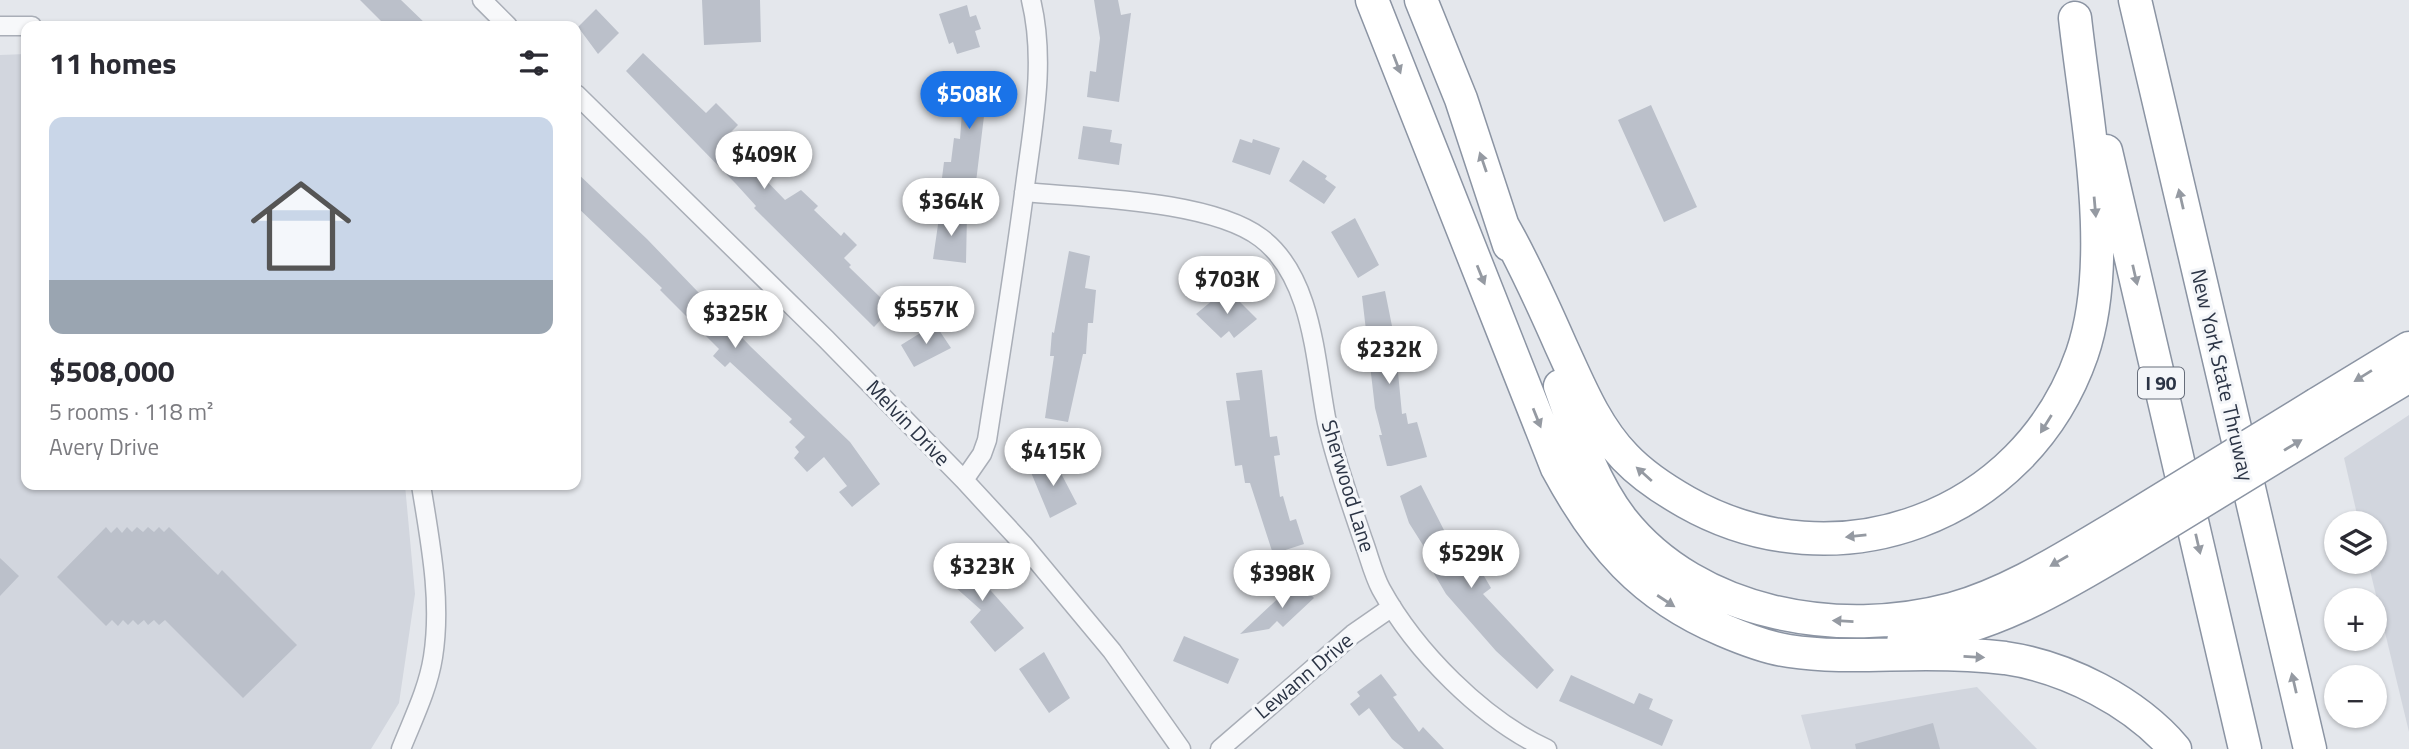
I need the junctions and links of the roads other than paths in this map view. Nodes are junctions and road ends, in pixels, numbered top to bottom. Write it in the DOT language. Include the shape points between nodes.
graph roads {
  1 [pos="482,0"];
  2 [pos="1031,0"];
  3 [pos="1372,0"];
  4 [pos="1421,0"];
  5 [pos="2135,0"];
  6 [pos="2155,0"];
  7 [pos="2073,9"];
  8 [pos="503,21"];
  9 [pos="0,26"];
  10 [pos="21,26"];
  11 [pos="581,99"];
  12 [pos="2167,142"];
  13 [pos="1024,192"];
  14 [pos="1503,226"];
  15 [pos="2409,348"];
  16 [pos="2409,376"];
  17 [pos="2323,414"];
  18 [pos="964,480"];
  19 [pos="422,490"];
  20 [pos="2124,536"];
  21 [pos="1392,607"];
  22 [pos="1832,653"];
  23 [pos="401,749"];
  24 [pos="1181,749"];
  25 [pos="1220,749"];
  26 [pos="1547,749"];
  27 [pos="2175,749"];
  28 [pos="2245,749"];
  29 [pos="2310,749"];
  1 -- 8 [label="street"];
  2 -- 13 [label="street" via="1037,25 1039,82"];
  3 -- 22 [label="highway, one-way" via="1552,456 1582,515 1614,555 1653,592 1691,617 1788,651"];
  14 -- 4 [label="highway, one-way"];
  5 -- 12 [label="highway, New York State Thruway"];
  6 -- 12 [label="highway"];
  7 -- 14 [label="highway, one-way" via="2097,230 2093,311 2082,353 2064,395 2038,437 1998,478 1947,510 1895,531 1797,538 1757,531 1709,514 1654,484 1624,456 1591,412"];
  7 -- 28 [label="highway, I 90, one-way"];
  9 -- 10 [label="street"];
  11 -- 18 [label="street, Melvin Drive"];
  29 -- 12 [label="highway, New York State Thruway, one-way"];
  13 -- 18 [label="street" via="986,440"];
  13 -- 21 [label="street, Sherwood Lane" via="1183,209 1239,225 1277,252 1295,281 1310,332 1343,484"];
  20 -- 14 [label="highway, one-way" via="1996,593 1904,618 1804,618 1756,607 1700,584 1653,552 1622,519 1598,480 1580,443"];
  15 -- 17 [label="highway, one-way"];
  16 -- 17 [label="highway"];
  17 -- 20 [label="highway, bridge"];
  18 -- 24 [label="street, Melvin Drive" via="1112,651"];
  19 -- 23 [label="street" via="437,611 433,658"];
  20 -- 22 [label="highway" via="2049,594 1988,622 1925,639"];
  21 -- 25 [label="street, Lewann Drive" via="1353,634"];
  21 -- 26 [label="street, Sherwood Lane" via="1444,672 1500,721"];
  22 -- 27 [label="highway, one-way" via="2006,658 2064,675 2116,700 2162,733"];
}
